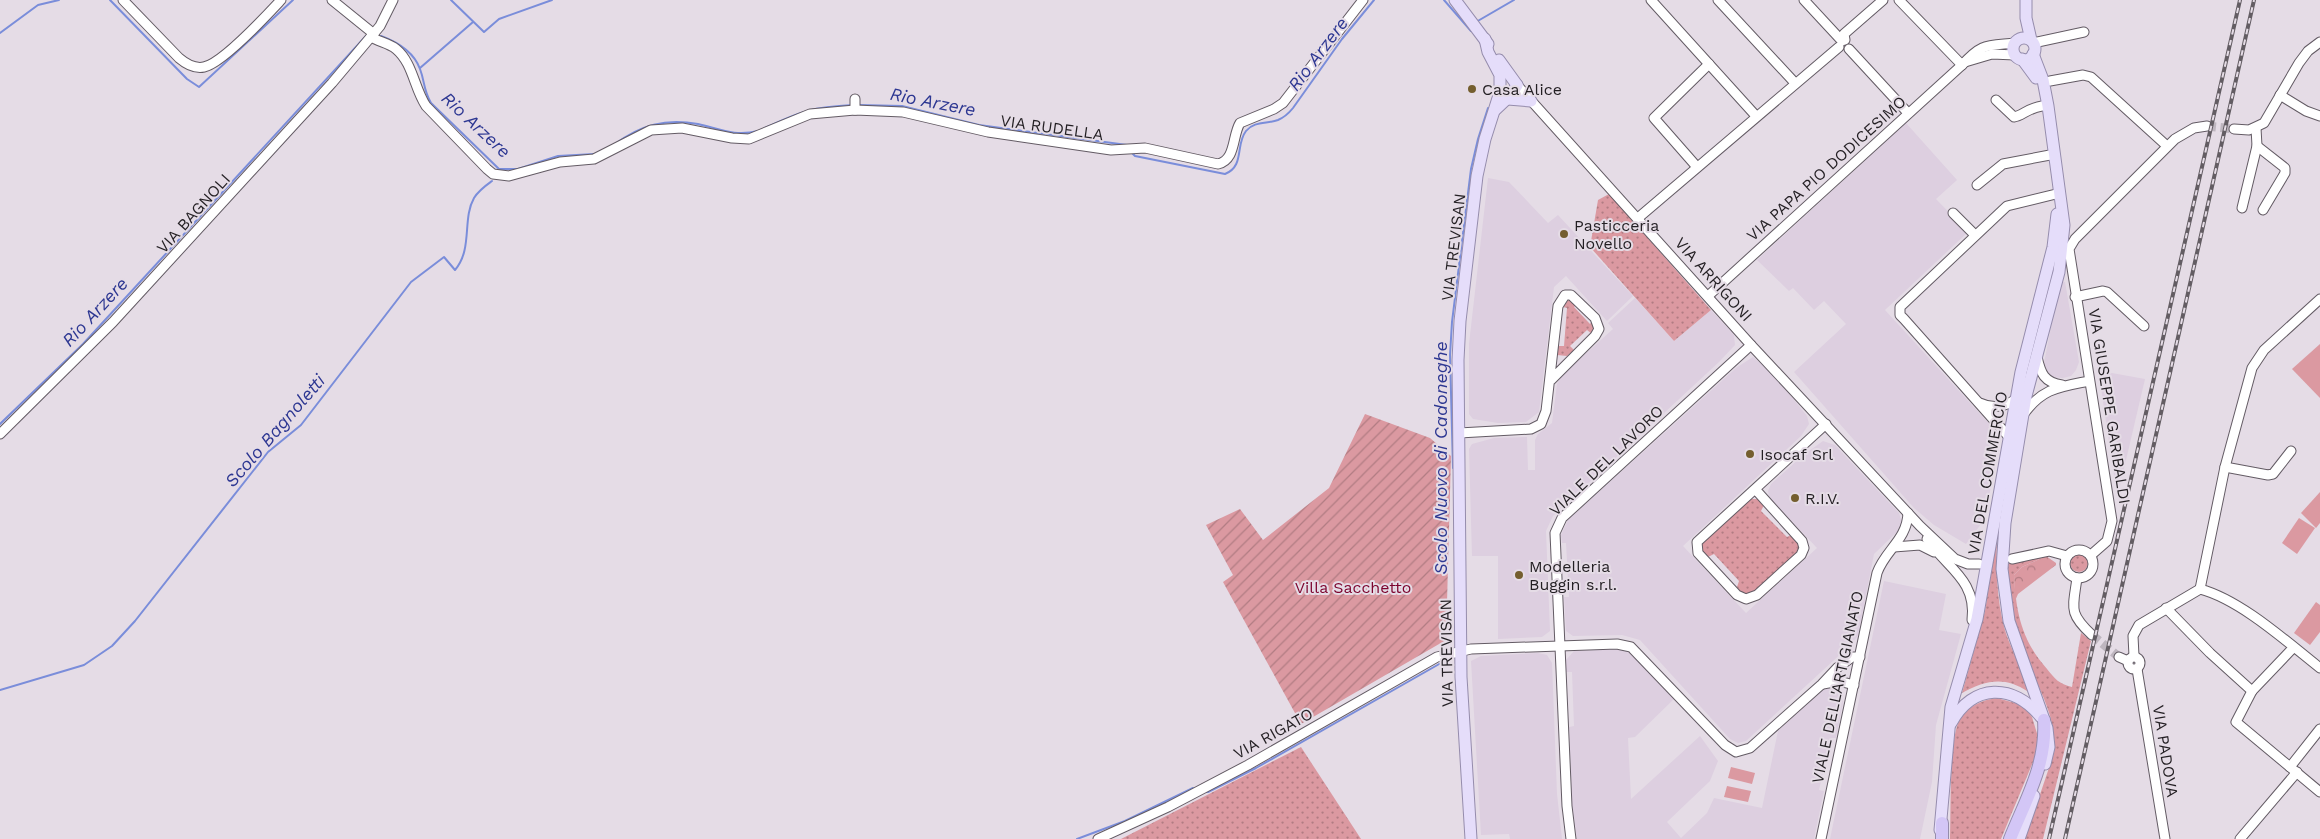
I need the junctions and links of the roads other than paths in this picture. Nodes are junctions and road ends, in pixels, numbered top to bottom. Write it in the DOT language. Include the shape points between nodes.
graph roads {
  1 [pos="123,0"];
  2 [pos="282,0"];
  3 [pos="332,0"];
  4 [pos="392,0"];
  5 [pos="1363,0"];
  6 [pos="1455,0"];
  7 [pos="1651,0"];
  8 [pos="1718,0"];
  9 [pos="1804,0"];
  10 [pos="1883,0"];
  11 [pos="1899,0"];
  12 [pos="2029,0"];
  13 [pos="2027,21"];
  14 [pos="2084,32"];
  15 [pos="372,36"];
  16 [pos="1485,39"];
  17 [pos="2016,41"];
  18 [pos="2320,42"];
  19 [pos="1842,43"];
  20 [pos="2033,46"];
  21 [pos="2019,57"];
  22 [pos="1709,64"];
  23 [pos="1964,64"];
  24 [pos="2046,80"];
  25 [pos="1795,83"];
  26 [pos="1518,86"];
  27 [pos="2280,95"];
  28 [pos="1503,97"];
  29 [pos="1996,100"];
  30 [pos="1531,101"];
  31 [pos="2042,106"];
  32 [pos="1908,113"];
  33 [pos="1756,116"];
  34 [pos="2320,116"];
  35 [pos="2207,126"];
  36 [pos="2256,128"];
  37 [pos="2234,129"];
  38 [pos="2167,146"];
  39 [pos="2257,146"];
  40 [pos="2050,155"];
  41 [pos="1697,167"];
  42 [pos="1977,185"];
  43 [pos="2056,194"];
  44 [pos="2242,208"];
  45 [pos="2263,210"];
  46 [pos="1953,213"];
  47 [pos="1638,218"];
  48 [pos="2060,224"];
  49 [pos="1975,235"];
  50 [pos="1708,296"];
  51 [pos="2075,297"];
  52 [pos="2320,299"];
  53 [pos="2144,326"];
  54 [pos="1751,345"];
  55 [pos="2037,356"];
  56 [pos="1551,380"];
  57 [pos="2089,380"];
  58 [pos="2062,385"];
  59 [pos="2015,400"];
  60 [pos="1979,402"];
  61 [pos="2022,416"];
  62 [pos="1826,424"];
  63 [pos="1459,432"];
  64 [pos="0,434"];
  65 [pos="2009,437"];
  66 [pos="2291,452"];
  67 [pos="2225,467"];
  68 [pos="1755,489"];
  69 [pos="1908,513"];
  70 [pos="1920,526"];
  71 [pos="1894,547"];
  72 [pos="1941,556"];
  73 [pos="2067,556"];
  74 [pos="2091,556"];
  75 [pos="2012,559"];
  76 [pos="1979,564"];
  77 [pos="2077,578"];
  78 [pos="2200,589"];
  79 [pos="2166,608"];
  80 [pos="2092,635"];
  81 [pos="1559,646"];
  82 [pos="2293,648"];
  83 [pos="1461,650"];
  84 [pos="1968,651"];
  85 [pos="1860,657"];
  86 [pos="2119,657"];
  87 [pos="2131,659"];
  88 [pos="2320,668"];
  89 [pos="1822,684"];
  90 [pos="1854,685"];
  91 [pos="2252,691"];
  92 [pos="2044,720"];
  93 [pos="1948,729"];
  94 [pos="2320,729"];
  95 [pos="2294,769"];
  96 [pos="2320,792"];
  97 [pos="1942,823"];
  98 [pos="1103,838"];
  99 [pos="1471,839"];
  100 [pos="1571,839"];
  101 [pos="1821,839"];
  102 [pos="1937,839"];
  103 [pos="1942,839"];
  104 [pos="2010,839"];
  105 [pos="2019,839"];
  106 [pos="2165,839"];
  107 [pos="2240,839"];
  1 -- 2 [label="street" via="179,58 189,65 201,67 220,58"];
  3 -- 15 [label="street"];
  4 -- 15 [label="street, VIA BAGNOLI" via="386,17"];
  5 -- 15 [label="street, VIA RUDELLA" via="1283,103 1240,123 1230,156 1221,164 1144,148 1110,150 988,132 903,112 855,105 810,114 749,139 682,128 650,130 598,158 560,162 509,176 497,175 426,106 401,54"];
  6 -- 16 [label="main road, VIA ARRIGONI"];
  7 -- 22 [label="street"];
  8 -- 25 [label="street"];
  9 -- 19 [label="street"];
  10 -- 19 [label="street" via="1844,34"];
  11 -- 23 [label="street"];
  12 -- 13 [label="main road"];
  13 -- 17 [label="main road"];
  13 -- 20 [label="main road"];
  14 -- 20 [label="street"];
  15 -- 64 [label="street, VIA BAGNOLI" via="118,316"];
  16 -- 26 [label="main road, VIA ARRIGONI"];
  16 -- 28 [label="main road, VIA TREVISAN" via="1500,75"];
  17 -- 20 [label="main road" via="2027,38"];
  17 -- 21 [label="main road" via="2013,51"];
  17 -- 23 [label="street, VIA PAPA PIO DODICESIMO" via="1978,49"];
  18 -- 27 [label="street" via="2308,51"];
  19 -- 25 [label="street"];
  19 -- 32 [label="street" via="1845,51 1849,49"];
  20 -- 21 [label="main road" via="2026,59"];
  20 -- 24 [label="main road"];
  21 -- 23 [label="street, VIA PAPA PIO DODICESIMO" via="1992,54"];
  21 -- 31 [label="main road" via="2035,77"];
  22 -- 33 [label="street"];
  22 -- 41 [label="street" via="1654,118"];
  23 -- 32 [label="street, VIA PAPA PIO DODICESIMO"];
  24 -- 38 [label="street" via="2091,76"];
  24 -- 48 [label="main road" via="2057,164"];
  25 -- 33 [label="street"];
  26 -- 28 [label="main road" via="1502,91"];
  26 -- 30 [label="street, VIA ARRIGONI"];
  27 -- 34 [label="street"];
  27 -- 36 [label="street" via="2267,120"];
  28 -- 30 [label="main road"];
  28 -- 63 [label="main road, VIA TREVISAN" via="1485,139 1477,176 1460,321"];
  29 -- 31 [label="street" via="2014,117 2030,108"];
  30 -- 47 [label="street, VIA ARRIGONI"];
  31 -- 40 [label="main road"];
  32 -- 50 [label="street, VIA PAPA PIO DODICESIMO"];
  33 -- 41 [label="street"];
  35 -- 38 [label="street" via="2188,130"];
  36 -- 37 [label="street"];
  36 -- 39 [label="street"];
  38 -- 51 [label="street, VIA GIUSEPPE GARIBALDI" via="2070,246"];
  39 -- 44 [label="street"];
  39 -- 45 [label="street" via="2285,168"];
  40 -- 42 [label="street" via="2003,164"];
  40 -- 43 [label="main road"];
  41 -- 47 [label="street"];
  43 -- 48 [label="main road"];
  43 -- 49 [label="street" via="2011,204"];
  46 -- 49 [label="street"];
  47 -- 50 [label="street, VIA ARRIGONI"];
  48 -- 55 [label="main road, VIA DEL COMMERCIO" via="2059,272"];
  48 -- 59 [label="main road, VIA DEL COMMERCIO"];
  49 -- 60 [label="street" via="1903,303 1900,311"];
  50 -- 54 [label="street, VIA ARRIGONI"];
  51 -- 53 [label="street" via="2107,292"];
  51 -- 57 [label="street, VIA GIUSEPPE GARIBALDI"];
  52 -- 67 [label="street" via="2264,350 2252,368"];
  54 -- 62 [label="street, VIA ARRIGONI"];
  54 -- 81 [label="street, VIALE DEL LAVORO" via="1557,525"];
  55 -- 58 [label="street" via="2042,376"];
  55 -- 61 [label="main road, VIA DEL COMMERCIO"];
  56 -- 56 [label="street" via="1558,306 1565,295 1571,295 1595,318 1599,329"];
  56 -- 63 [label="street" via="1546,411 1536,427"];
  57 -- 58 [label="street"];
  57 -- 74 [label="street, VIA GIUSEPPE GARIBALDI" via="2112,521 2107,541"];
  58 -- 61 [label="street" via="2043,393"];
  59 -- 60 [label="street" via="1998,407"];
  59 -- 65 [label="main road, VIA DEL COMMERCIO"];
  60 -- 65 [label="street"];
  61 -- 92 [label="main road, VIA DEL COMMERCIO" via="2005,523 2002,569 2004,596 2017,648"];
  62 -- 68 [label="street"];
  62 -- 69 [label="street, VIA ARRIGONI"];
  63 -- 83 [label="main road, VIA TREVISAN"];
  65 -- 84 [label="main road, VIA DEL COMMERCIO" via="1986,573"];
  66 -- 67 [label="street" via="2273,474"];
  67 -- 78 [label="street"];
  68 -- 68 [label="street" via="1699,538 1696,545 1698,553 1737,595 1746,599 1757,595 1801,555 1804,548 1802,541"];
  69 -- 70 [label="street, VIA ARRIGONI"];
  69 -- 71 [label="street, VIALE DELL'ARTIGIANATO" via="1905,531"];
  70 -- 72 [label="street, VIA ARRIGONI"];
  70 -- 76 [label="street, VIA ARRIGONI" via="1955,559"];
  71 -- 72 [label="street" via="1920,545"];
  71 -- 85 [label="street, VIALE DELL'ARTIGIANATO" via="1883,559 1877,574"];
  72 -- 84 [label="street, VIA ARRIGONI" via="1970,591 1973,609"];
  73 -- 74 [label="street" via="2079,549"];
  73 -- 75 [label="street" via="2049,551"];
  73 -- 77 [label="street" via="2066,571"];
  74 -- 77 [label="street, VIA GIUSEPPE GARIBALDI" via="2092,570 2086,577"];
  77 -- 80 [label="street" via="2073,594 2074,615"];
  78 -- 79 [label="street"];
  78 -- 82 [label="street" via="2229,602"];
  79 -- 87 [label="street" via="2134,630"];
  79 -- 91 [label="street"];
  81 -- 83 [label="street, VIA RIGATO"];
  81 -- 89 [label="street, VIA RIGATO" via="1631,646 1725,746 1736,752 1750,748"];
  81 -- 100 [label="street, VIALE DEL LAVORO"];
  82 -- 88 [label="street"];
  82 -- 91 [label="street"];
  83 -- 98 [label="street, VIA RIGATO" via="1437,657 1248,765"];
  83 -- 99 [label="main road, VIA TREVISAN"];
  84 -- 93 [label="main road, VIA DEL COMMERCIO" via="1950,707"];
  85 -- 89 [label="street" via="1847,660"];
  85 -- 90 [label="street, VIALE DELL'ARTIGIANATO"];
  86 -- 87 [label="street"];
  87 -- 106 [label="street, VIA PADOVA" via="2130,668 2137,669"];
  89 -- 90 [label="street" via="1838,681"];
  90 -- 101 [label="street, VIALE DELL'ARTIGIANATO"];
  91 -- 95 [label="street" via="2236,722"];
  92 -- 93 [label="main road, VIA DEL COMMERCIO" via="2020,698 1994,692 1967,702"];
  92 -- 104 [label="highway, VIA DEL COMMERCIO" via="2041,762"];
  92 -- 105 [label="main road, VIA DEL COMMERCIO" via="2050,747"];
  93 -- 97 [label="main road, VIA DEL COMMERCIO"];
  94 -- 95 [label="street"];
  95 -- 96 [label="street"];
  95 -- 107 [label="street"];
  97 -- 102 [label="main road, VIA DEL COMMERCIO"];
  97 -- 103 [label="highway, VIA DEL COMMERCIO"];
}
